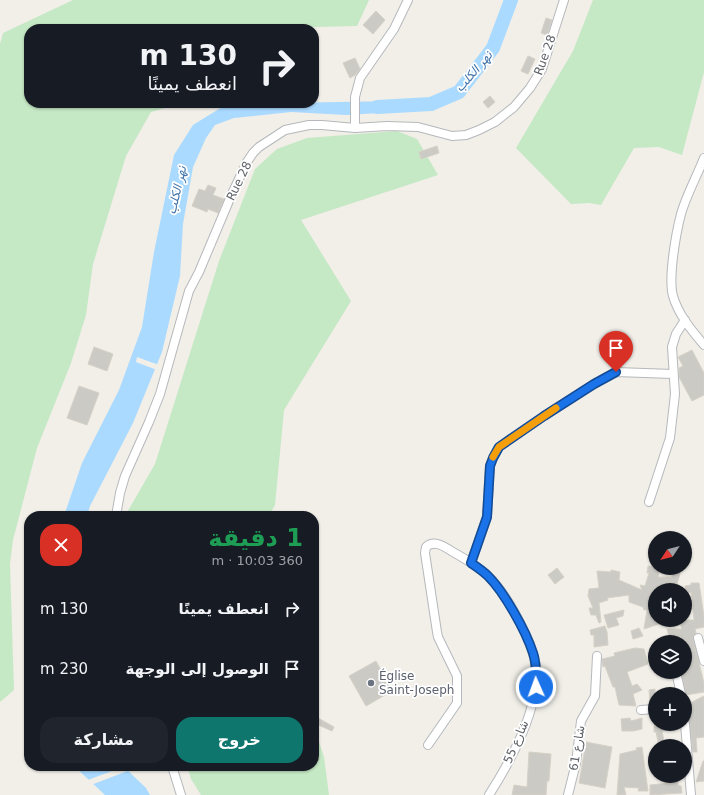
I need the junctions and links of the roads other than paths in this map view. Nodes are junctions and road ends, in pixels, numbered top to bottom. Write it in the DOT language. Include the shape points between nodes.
graph roads {
  1 [pos="408,0"];
  2 [pos="564,0"];
  3 [pos="355,128"];
  4 [pos="704,158"];
  5 [pos="685,320"];
  6 [pos="704,345"];
  7 [pos="673,374"];
  8 [pos="649,502"];
  9 [pos="117,511"];
  10 [pos="471,563"];
  11 [pos="698,638"];
  12 [pos="598,656"];
  13 [pos="704,661"];
  14 [pos="641,710"];
  15 [pos="648,710"];
  16 [pos="685,731"];
  17 [pos="428,745"];
  18 [pos="174,771"];
  19 [pos="181,795"];
  20 [pos="489,795"];
  21 [pos="568,795"];
  22 [pos="691,795"];
  1 -- 3 [label="street" via="394,29 360,78 355,97"];
  2 -- 3 [label="street, Rue 28" via="542,69 522,99 494,122 466,135 452,136 418,127"];
  3 -- 9 [label="street, Rue 28" via="309,125 285,130 259,147 247,162 189,291 160,394 125,476"];
  4 -- 5 [label="street" via="681,214 672,261 672,296"];
  5 -- 6 [label="street"];
  5 -- 7 [label="street" via="673,341"];
  7 -- 8 [label="street" via="670,438"];
  7 -- 10 [label="street" via="616,372 499,447 490,466 487,517"];
  10 -- 17 [label="street, شارع 55" via="436,544 428,545 425,550 438,637 457,676 458,687 456,703"];
  10 -- 20 [label="street, شارع 55" via="488,575 501,590 533,653 536,668 536,687 520,737"];
  11 -- 13 [label="street"];
  12 -- 21 [label="street, شارع 61" via="595,696 581,721 576,763"];
  14 -- 15 [label="street"];
  16 -- 22 [label="street"];
  18 -- 19 [label="street"];
}
